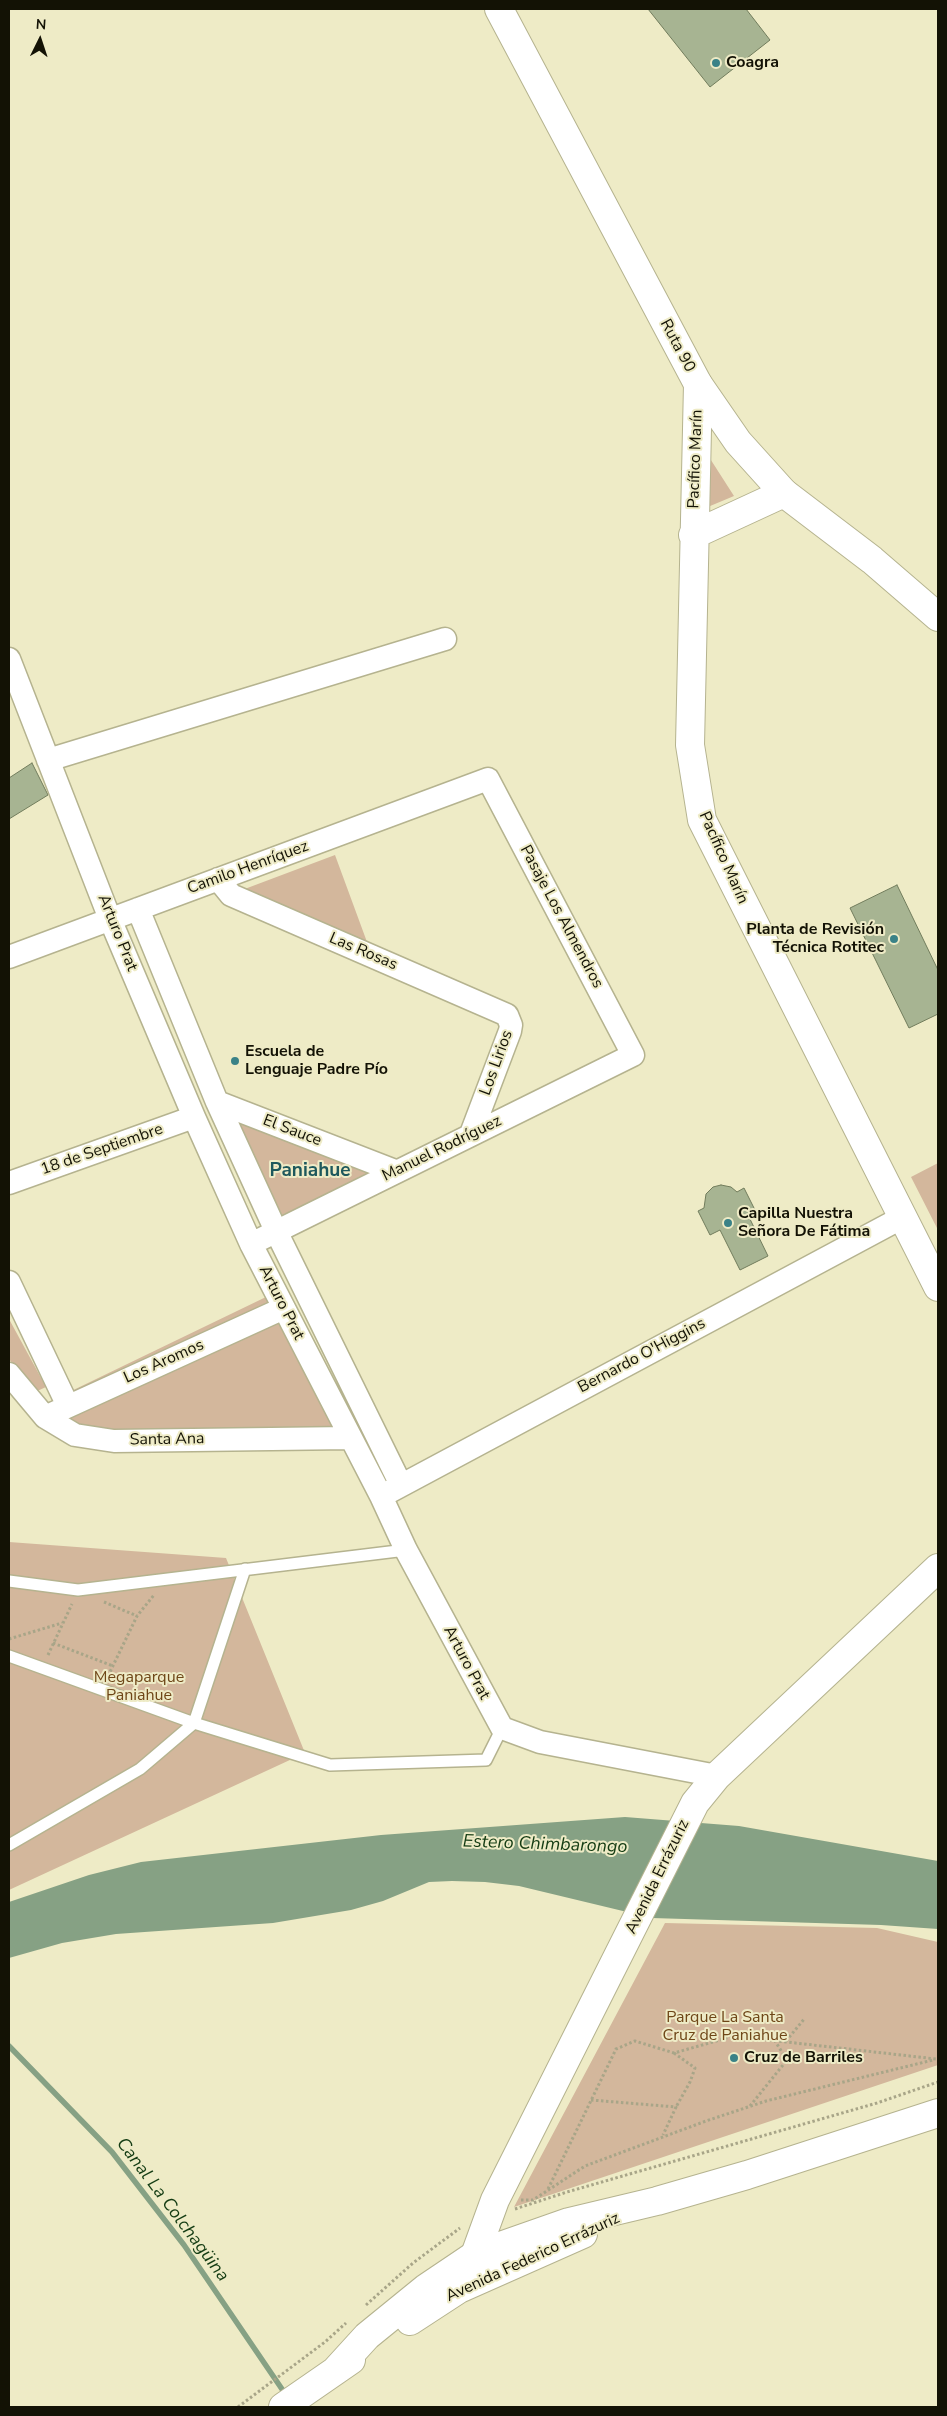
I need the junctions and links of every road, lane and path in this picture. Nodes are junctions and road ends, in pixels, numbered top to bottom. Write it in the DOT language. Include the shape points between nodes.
graph roads {
  1 [pos="499,9"];
  2 [pos="698,384"];
  3 [pos="784,493"];
  4 [pos="693,535"];
  5 [pos="938,617"];
  6 [pos="445,639"];
  7 [pos="9,659"];
  8 [pos="17,704"];
  9 [pos="48,760"];
  10 [pos="488,779"];
  11 [pos="218,880"];
  12 [pos="138,909"];
  13 [pos="110,919"];
  14 [pos="9,957"];
  15 [pos="510,1019"];
  16 [pos="633,1055"];
  17 [pos="217,1102"];
  18 [pos="194,1117"];
  19 [pos="471,1134"];
  20 [pos="395,1171"];
  21 [pos="9,1183"];
  22 [pos="903,1217"];
  23 [pos="276,1231"];
  24 [pos="251,1244"];
  25 [pos="9,1282"];
  26 [pos="938,1286"];
  27 [pos="284,1308"];
  28 [pos="9,1374"];
  29 [pos="68,1406"];
  30 [pos="45,1417"];
  31 [pos="350,1438"];
  32 [pos="402,1485"];
  33 [pos="381,1496"];
  34 [pos="406,1550"];
  35 [pos="938,1568"];
  36 [pos="245,1569"];
  37 [pos="166,1578"];
  38 [pos="9,1580"];
  39 [pos="78,1590"];
  40 [pos="137,1616"];
  41 [pos="63,1622"];
  42 [pos="9,1639"];
  43 [pos="53,1643"];
  44 [pos="9,1656"];
  45 [pos="113,1666"];
  46 [pos="42,1667"];
  47 [pos="102,1689"];
  48 [pos="194,1724"];
  49 [pos="502,1728"];
  50 [pos="716,1776"];
  51 [pos="9,1845"];
  52 [pos="805,2018"];
  53 [pos="774,2040"];
  54 [pos="785,2042"];
  55 [pos="674,2053"];
  56 [pos="937,2059"];
  57 [pos="591,2100"];
  58 [pos="750,2106"];
  59 [pos="676,2107"];
  60 [pos="938,2113"];
  61 [pos="663,2136"];
  62 [pos="548,2189"];
  63 [pos="495,2200"];
  64 [pos="657,2201"];
  65 [pos="475,2255"];
  66 [pos="459,2289"];
  67 [pos="307,2355"];
  68 [pos="336,2370"];
  69 [pos="238,2407"];
  70 [pos="282,2407"];
  1 -- 2 [label="main road, Ruta 90"];
  2 -- 3 [label="main road, Ruta 90" via="738,442"];
  2 -- 4 [label="main road, Pacífico Marín"];
  3 -- 4 [label="main road"];
  3 -- 5 [label="main road, Ruta 90" via="872,560"];
  4 -- 22 [label="main road, Pacífico Marín" via="690,745 702,820"];
  6 -- 9 [label="street"];
  7 -- 8 [label="street, Arturo Prat"];
  8 -- 9 [label="street, Arturo Prat"];
  9 -- 13 [label="street, Arturo Prat"];
  10 -- 11 [label="street, Camilo Henríquez"];
  10 -- 16 [label="street, Pasaje Los Almendros"];
  11 -- 12 [label="street, Camilo Henríquez"];
  11 -- 15 [label="street, Las Rosas" via="231,895 503,1012"];
  12 -- 13 [label="street, Camilo Henríquez"];
  12 -- 17 [label="street, Arturo Prat"];
  13 -- 14 [label="street, Camilo Henríquez"];
  13 -- 18 [label="street, Arturo Prat"];
  15 -- 19 [label="street, Los Lirios" via="510,1031"];
  16 -- 19 [label="street, Manuel Rodríguez"];
  17 -- 20 [label="street, El Sauce"];
  17 -- 23 [label="street, Arturo Prat"];
  18 -- 21 [label="street, 18 de Septiembre"];
  18 -- 24 [label="street, Arturo Prat"];
  19 -- 20 [label="street, Manuel Rodríguez"];
  20 -- 23 [label="street, Manuel Rodríguez"];
  22 -- 26 [label="main road, Pacífico Marín"];
  22 -- 32 [label="street, Bernardo O'Higgins"];
  23 -- 24 [label="street, Manuel Rodríguez"];
  23 -- 32 [label="street, Arturo Prat"];
  24 -- 27 [label="street, Arturo Prat"];
  25 -- 29 [label="street"];
  27 -- 29 [label="street, Los Aromos"];
  27 -- 31 [label="street, Arturo Prat"];
  28 -- 30 [label="street, Santa Ana"];
  29 -- 30 [label="street, Los Aromos"];
  30 -- 31 [label="street, Santa Ana" via="75,1435 114,1441"];
  31 -- 33 [label="street, Arturo Prat"];
  32 -- 33 [label="street, Bernardo O'Higgins"];
  33 -- 34 [label="street, Arturo Prat"];
  34 -- 36 [label="lane"];
  34 -- 49 [label="street, Arturo Prat"];
  35 -- 50 [label="main road, Avenida Errázuriz"];
  36 -- 37 [label="lane" via="200,1577"];
  36 -- 48 [label="lane"];
  37 -- 39 [label="lane"];
  37 -- 40 [label="path"];
  38 -- 39 [label="lane"];
  39 -- 40 [label="path"];
  39 -- 41 [label="path"];
  40 -- 45 [label="path"];
  41 -- 42 [label="path"];
  41 -- 43 [label="path"];
  43 -- 45 [label="path"];
  43 -- 46 [label="path"];
  44 -- 46 [label="lane"];
  45 -- 47 [label="path"];
  46 -- 47 [label="lane"];
  47 -- 48 [label="lane"];
  48 -- 49 [label="lane" via="330,1765 486,1760"];
  48 -- 51 [label="lane" via="140,1770"];
  49 -- 50 [label="street" via="540,1742"];
  50 -- 63 [label="main road, Avenida Errázuriz" via="695,1803"];
  52 -- 54 [label="path"];
  53 -- 54 [label="path"];
  53 -- 55 [label="path" via="734,2036"];
  53 -- 58 [label="path" via="786,2060"];
  54 -- 56 [label="path"];
  55 -- 57 [label="path" via="635,2041 616,2049"];
  55 -- 59 [label="path" via="695,2068"];
  56 -- 58 [label="path"];
  57 -- 59 [label="path"];
  57 -- 62 [label="path"];
  58 -- 61 [label="path"];
  59 -- 61 [label="path"];
  60 -- 64 [label="main road, Avenida Federico Errázuriz"];
  61 -- 62 [label="path" via="585,2166"];
  62 -- 63 [label="path" via="533,2200"];
  63 -- 65 [label="main road, Avenida Errázuriz"];
  64 -- 65 [label="main road, Avenida Federico Errázuriz" via="569,2222"];
  64 -- 66 [label="main road, Avenida Federico Errázuriz"];
  65 -- 66 [label="main road, Avenida Errázuriz"];
  65 -- 68 [label="main road, Avenida Federico Errázuriz" via="426,2288 367,2336"];
  66 -- 68 [label="main road, Avenida Federico Errázuriz"];
  67 -- 69 [label="path"];
  68 -- 70 [label="main road, Avenida Federico Errázuriz"];
}
